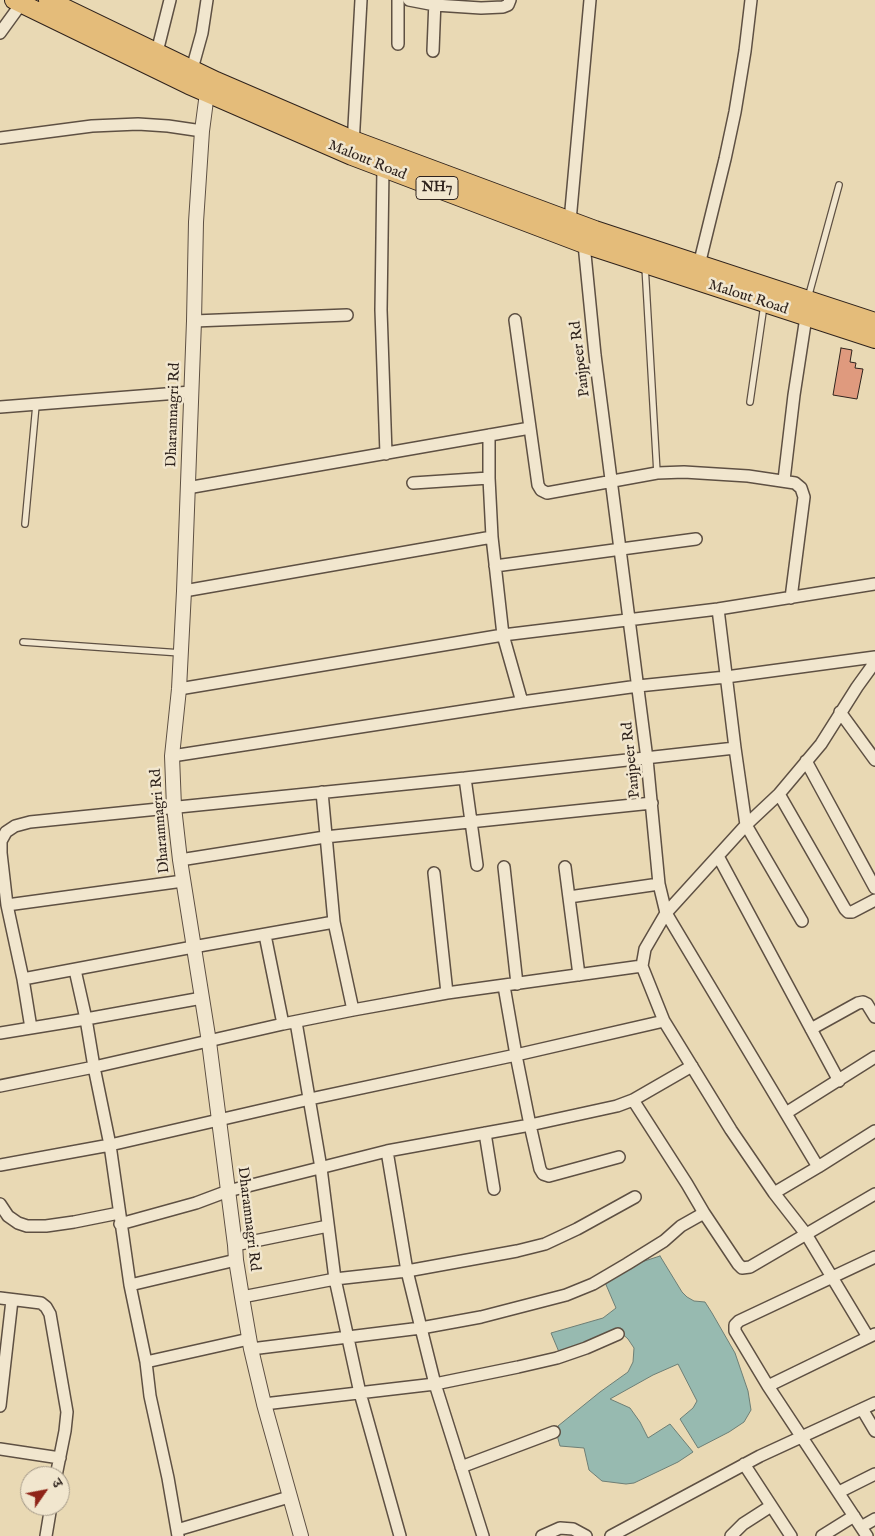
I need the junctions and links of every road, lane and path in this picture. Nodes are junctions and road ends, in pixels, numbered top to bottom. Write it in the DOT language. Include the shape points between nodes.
graph roads {
  1 [pos="48,0"];
  2 [pos="170,0"];
  3 [pos="207,0"];
  4 [pos="361,0"];
  5 [pos="398,0"];
  6 [pos="409,0"];
  7 [pos="510,0"];
  8 [pos="590,0"];
  9 [pos="751,0"];
  10 [pos="17,2"];
  11 [pos="434,2"];
  12 [pos="480,4"];
  13 [pos="0,33"];
  14 [pos="398,44"];
  15 [pos="433,51"];
  16 [pos="157,52"];
  17 [pos="192,69"];
  18 [pos="207,93"];
  19 [pos="202,131"];
  20 [pos="0,138"];
  21 [pos="352,148"];
  22 [pos="383,168"];
  23 [pos="839,185"];
  24 [pos="570,221"];
  25 [pos="584,244"];
  26 [pos="645,264"];
  27 [pos="700,266"];
  28 [pos="764,303"];
  29 [pos="807,308"];
  30 [pos="347,315"];
  31 [pos="515,320"];
  32 [pos="194,321"];
  33 [pos="875,322"];
  34 [pos="875,340"];
  35 [pos="191,392"];
  36 [pos="750,402"];
  37 [pos="36,405"];
  38 [pos="0,407"];
  39 [pos="530,428"];
  40 [pos="489,435"];
  41 [pos="386,454"];
  42 [pos="657,473"];
  43 [pos="489,478"];
  44 [pos="784,480"];
  45 [pos="612,481"];
  46 [pos="413,482"];
  47 [pos="187,488"];
  48 [pos="24,524"];
  49 [pos="492,537"];
  50 [pos="696,539"];
  51 [pos="622,550"];
  52 [pos="495,566"];
  53 [pos="875,584"];
  54 [pos="184,591"];
  55 [pos="791,598"];
  56 [pos="718,609"];
  57 [pos="630,620"];
  58 [pos="502,635"];
  59 [pos="23,642"];
  60 [pos="181,653"];
  61 [pos="875,657"];
  62 [pos="875,662"];
  63 [pos="726,677"];
  64 [pos="638,686"];
  65 [pos="180,689"];
  66 [pos="522,702"];
  67 [pos="840,712"];
  68 [pos="735,748"];
  69 [pos="172,756"];
  70 [pos="647,759"];
  71 [pos="875,760"];
  72 [pos="806,761"];
  73 [pos="465,778"];
  74 [pos="322,792"];
  75 [pos="779,794"];
  76 [pos="652,803"];
  77 [pos="174,807"];
  78 [pos="471,822"];
  79 [pos="746,825"];
  80 [pos="325,838"];
  81 [pos="718,856"];
  82 [pos="180,860"];
  83 [pos="477,865"];
  84 [pos="504,867"];
  85 [pos="565,867"];
  86 [pos="434,874"];
  87 [pos="183,881"];
  88 [pos="659,884"];
  89 [pos="875,888"];
  90 [pos="570,897"];
  91 [pos="875,900"];
  92 [pos="5,911"];
  93 [pos="666,913"];
  94 [pos="802,921"];
  95 [pos="334,922"];
  96 [pos="265,935"];
  97 [pos="193,947"];
  98 [pos="642,966"];
  99 [pos="76,970"];
  100 [pos="579,975"];
  101 [pos="23,979"];
  102 [pos="517,984"];
  103 [pos="504,986"];
  104 [pos="447,993"];
  105 [pos="202,998"];
  106 [pos="353,1010"];
  107 [pos="875,1017"];
  108 [pos="86,1019"];
  109 [pos="664,1021"];
  110 [pos="296,1022"];
  111 [pos="283,1024"];
  112 [pos="31,1028"];
  113 [pos="812,1029"];
  114 [pos="0,1033"];
  115 [pos="209,1042"];
  116 [pos="516,1055"];
  117 [pos="875,1056"];
  118 [pos="692,1066"];
  119 [pos="94,1067"];
  120 [pos="839,1081"];
  121 [pos="0,1086"];
  122 [pos="310,1098"];
  123 [pos="633,1100"];
  124 [pos="786,1113"];
  125 [pos="218,1121"];
  126 [pos="530,1125"];
  127 [pos="875,1131"];
  128 [pos="485,1133"];
  129 [pos="110,1145"];
  130 [pos="387,1151"];
  131 [pos="619,1157"];
  132 [pos="0,1165"];
  133 [pos="818,1166"];
  134 [pos="321,1168"];
  135 [pos="494,1189"];
  136 [pos="228,1191"];
  137 [pos="774,1192"];
  138 [pos="875,1194"];
  139 [pos="635,1197"];
  140 [pos="0,1204"];
  141 [pos="704,1213"];
  142 [pos="120,1218"];
  143 [pos="328,1226"];
  144 [pos="806,1234"];
  145 [pos="235,1245"];
  146 [pos="875,1257"];
  147 [pos="236,1260"];
  148 [pos="407,1271"];
  149 [pos="832,1276"];
  150 [pos="335,1279"];
  151 [pos="130,1285"];
  152 [pos="242,1297"];
  153 [pos="6,1299"];
  154 [pos="421,1328"];
  155 [pos="618,1334"];
  156 [pos="872,1335"];
  157 [pos="347,1337"];
  158 [pos="250,1344"];
  159 [pos="146,1362"];
  160 [pos="435,1384"];
  161 [pos="768,1386"];
  162 [pos="360,1393"];
  163 [pos="875,1403"];
  164 [pos="264,1404"];
  165 [pos="0,1406"];
  166 [pos="862,1409"];
  167 [pos="875,1431"];
  168 [pos="554,1432"];
  169 [pos="801,1437"];
  170 [pos="0,1450"];
  171 [pos="60,1458"];
  172 [pos="744,1464"];
  173 [pos="58,1466"];
  174 [pos="461,1467"];
  175 [pos="875,1474"];
  176 [pos="839,1492"];
  177 [pos="289,1497"];
  178 [pos="771,1506"];
  179 [pos="49,1516"];
  180 [pos="854,1516"];
  181 [pos="875,1519"];
  182 [pos="864,1531"];
  183 [pos="177,1533"];
  184 [pos="46,1536"];
  185 [pos="301,1536"];
  186 [pos="400,1536"];
  187 [pos="483,1536"];
  188 [pos="542,1536"];
  189 [pos="586,1536"];
  190 [pos="611,1536"];
  191 [pos="731,1536"];
  192 [pos="791,1536"];
  193 [pos="822,1536"];
  1 -- 16 [label="highway, Malout Road / NH7"];
  2 -- 16 [label="street"];
  3 -- 17 [label="street"];
  4 -- 21 [label="street"];
  5 -- 14 [label="street"];
  6 -- 11 [label="street"];
  7 -- 12 [label="street" via="503,7"];
  8 -- 24 [label="street"];
  9 -- 27 [label="street" via="725,159"];
  10 -- 13 [label="street"];
  10 -- 18 [label="highway, Malout Road / NH7"];
  11 -- 12 [label="street"];
  11 -- 15 [label="street"];
  16 -- 17 [label="highway, Malout Road / NH7"];
  17 -- 21 [label="highway, Malout Road / NH7"];
  18 -- 19 [label="street, Dharamnagri Rd"];
  18 -- 21 [label="highway, Malout Road / NH7"];
  19 -- 20 [label="street" via="138,124 92,126"];
  19 -- 32 [label="street, Dharamnagri Rd"];
  21 -- 22 [label="highway, Malout Road / NH7"];
  21 -- 24 [label="highway, Malout Road / NH7"];
  22 -- 25 [label="highway, Malout Road / NH7"];
  22 -- 41 [label="street" via="381,310"];
  23 -- 29 [label="lane"];
  24 -- 27 [label="highway, Malout Road / NH7"];
  25 -- 26 [label="highway, Malout Road / NH7"];
  25 -- 45 [label="street, Panjpeer Rd"];
  26 -- 28 [label="highway, Malout Road / NH7"];
  26 -- 42 [label="lane"];
  27 -- 29 [label="highway, Malout Road / NH7"];
  28 -- 29 [label="highway, Malout Road / NH7"];
  28 -- 36 [label="lane"];
  29 -- 33 [label="highway, Malout Road / NH7"];
  29 -- 34 [label="highway, Malout Road / NH7"];
  29 -- 44 [label="street"];
  30 -- 32 [label="street"];
  31 -- 39 [label="street"];
  32 -- 35 [label="street, Dharamnagri Rd"];
  35 -- 37 [label="street"];
  35 -- 47 [label="street, Dharamnagri Rd"];
  37 -- 38 [label="street"];
  37 -- 48 [label="lane"];
  39 -- 40 [label="street"];
  39 -- 45 [label="street" via="541,490 547,493"];
  40 -- 41 [label="street"];
  40 -- 43 [label="street"];
  41 -- 47 [label="street"];
  42 -- 44 [label="street" via="717,473"];
  42 -- 45 [label="street"];
  43 -- 46 [label="street"];
  43 -- 49 [label="street"];
  44 -- 55 [label="street" via="802,488 804,497"];
  45 -- 51 [label="street, Panjpeer Rd"];
  47 -- 54 [label="street, Dharamnagri Rd"];
  49 -- 52 [label="street"];
  49 -- 54 [label="street"];
  50 -- 51 [label="street"];
  51 -- 52 [label="street"];
  51 -- 57 [label="street, Panjpeer Rd"];
  52 -- 58 [label="street"];
  53 -- 55 [label="street"];
  54 -- 60 [label="street, Dharamnagri Rd"];
  55 -- 56 [label="street"];
  56 -- 57 [label="street"];
  56 -- 63 [label="street"];
  57 -- 58 [label="street"];
  57 -- 64 [label="street, Panjpeer Rd"];
  58 -- 65 [label="street"];
  58 -- 66 [label="street"];
  59 -- 60 [label="lane"];
  60 -- 65 [label="street, Dharamnagri Rd"];
  61 -- 63 [label="street"];
  62 -- 67 [label="street"];
  63 -- 64 [label="street"];
  63 -- 68 [label="street"];
  64 -- 66 [label="street"];
  64 -- 70 [label="street, Panjpeer Rd"];
  65 -- 69 [label="street, Dharamnagri Rd"];
  66 -- 69 [label="street"];
  67 -- 71 [label="street"];
  67 -- 72 [label="street" via="821,744"];
  68 -- 70 [label="street"];
  68 -- 79 [label="street"];
  69 -- 77 [label="street, Dharamnagri Rd"];
  70 -- 73 [label="street"];
  70 -- 76 [label="street, Panjpeer Rd"];
  72 -- 75 [label="street"];
  72 -- 89 [label="street"];
  73 -- 74 [label="street"];
  73 -- 78 [label="street"];
  74 -- 77 [label="street"];
  74 -- 80 [label="street"];
  75 -- 79 [label="street"];
  75 -- 91 [label="street" via="845,909 852,912"];
  76 -- 78 [label="street"];
  76 -- 88 [label="street, Panjpeer Rd"];
  77 -- 82 [label="street, Dharamnagri Rd"];
  77 -- 92 [label="street" via="15,826 1,841"];
  78 -- 80 [label="street"];
  78 -- 83 [label="street"];
  79 -- 81 [label="street"];
  79 -- 94 [label="street"];
  80 -- 82 [label="street"];
  80 -- 95 [label="street"];
  81 -- 93 [label="street"];
  81 -- 113 [label="street"];
  82 -- 87 [label="street, Dharamnagri Rd"];
  84 -- 102 [label="street"];
  85 -- 90 [label="street"];
  86 -- 104 [label="street"];
  87 -- 92 [label="street"];
  87 -- 97 [label="street, Dharamnagri Rd"];
  88 -- 90 [label="street"];
  88 -- 93 [label="street, Panjpeer Rd"];
  90 -- 100 [label="street"];
  92 -- 101 [label="street"];
  93 -- 98 [label="street" via="645,949"];
  93 -- 124 [label="street, Panjpeer Rd"];
  95 -- 96 [label="street"];
  95 -- 106 [label="street"];
  96 -- 97 [label="street"];
  96 -- 111 [label="street"];
  97 -- 99 [label="street"];
  97 -- 105 [label="street, Dharamnagri Rd"];
  98 -- 100 [label="street"];
  98 -- 109 [label="street"];
  99 -- 101 [label="street"];
  99 -- 108 [label="street"];
  100 -- 102 [label="street"];
  101 -- 112 [label="street"];
  102 -- 103 [label="street"];
  103 -- 104 [label="street"];
  103 -- 116 [label="street"];
  104 -- 106 [label="street"];
  105 -- 108 [label="street"];
  105 -- 115 [label="street, Dharamnagri Rd"];
  106 -- 110 [label="street"];
  107 -- 113 [label="street" via="868,1004 858,1002"];
  108 -- 112 [label="street"];
  108 -- 119 [label="street"];
  109 -- 116 [label="street"];
  109 -- 118 [label="street"];
  110 -- 111 [label="street"];
  110 -- 122 [label="street"];
  111 -- 115 [label="street"];
  112 -- 114 [label="street"];
  113 -- 120 [label="street"];
  115 -- 119 [label="street"];
  115 -- 125 [label="street, Dharamnagri Rd"];
  116 -- 122 [label="street"];
  116 -- 126 [label="street"];
  117 -- 120 [label="street"];
  118 -- 123 [label="street"];
  118 -- 137 [label="street"];
  119 -- 121 [label="street"];
  119 -- 129 [label="street"];
  120 -- 124 [label="street"];
  122 -- 125 [label="street"];
  122 -- 134 [label="street"];
  123 -- 126 [label="street"];
  123 -- 141 [label="street"];
  124 -- 133 [label="street, Panjpeer Rd"];
  125 -- 129 [label="street"];
  125 -- 136 [label="street, Dharamnagri Rd"];
  126 -- 128 [label="street"];
  126 -- 131 [label="street" via="543,1174 549,1176"];
  127 -- 133 [label="street"];
  128 -- 130 [label="street"];
  128 -- 135 [label="street"];
  129 -- 132 [label="street"];
  129 -- 142 [label="street"];
  130 -- 134 [label="street"];
  130 -- 148 [label="street"];
  133 -- 137 [label="street"];
  134 -- 136 [label="street"];
  134 -- 143 [label="street"];
  136 -- 142 [label="street" via="196,1202"];
  136 -- 145 [label="street, Dharamnagri Rd"];
  137 -- 144 [label="street"];
  138 -- 144 [label="street"];
  139 -- 148 [label="street" via="545,1244"];
  140 -- 142 [label="street" via="8,1216 27,1226"];
  141 -- 144 [label="street" via="742,1268 750,1267"];
  141 -- 154 [label="street" via="593,1284 566,1295 481,1317"];
  142 -- 151 [label="street"];
  143 -- 145 [label="street"];
  143 -- 150 [label="street"];
  144 -- 149 [label="street"];
  145 -- 147 [label="street, Dharamnagri Rd"];
  146 -- 149 [label="street"];
  147 -- 151 [label="street"];
  147 -- 152 [label="street, Dharamnagri Rd"];
  148 -- 150 [label="street"];
  148 -- 154 [label="street"];
  149 -- 156 [label="street"];
  149 -- 161 [label="street" via="735,1325 735,1331"];
  150 -- 152 [label="street"];
  150 -- 157 [label="street"];
  151 -- 159 [label="street"];
  152 -- 158 [label="street, Dharamnagri Rd"];
  153 -- 165 [label="street"];
  153 -- 171 [label="street" via="41,1302 50,1314 67,1412"];
  154 -- 157 [label="street"];
  154 -- 160 [label="street"];
  155 -- 160 [label="street" via="557,1358"];
  156 -- 161 [label="street"];
  157 -- 158 [label="street"];
  157 -- 162 [label="street"];
  158 -- 159 [label="street"];
  158 -- 164 [label="street, Dharamnagri Rd"];
  159 -- 183 [label="street"];
  160 -- 162 [label="street"];
  160 -- 174 [label="street"];
  161 -- 169 [label="street"];
  162 -- 164 [label="street"];
  162 -- 186 [label="street"];
  163 -- 166 [label="street"];
  164 -- 177 [label="street, Dharamnagri Rd"];
  166 -- 167 [label="street"];
  166 -- 169 [label="street"];
  168 -- 174 [label="street"];
  169 -- 172 [label="street"];
  169 -- 176 [label="street"];
  170 -- 171 [label="street"];
  171 -- 173 [label="street"];
  172 -- 178 [label="street"];
  172 -- 190 [label="street"];
  174 -- 187 [label="street"];
  175 -- 176 [label="street"];
  176 -- 180 [label="street"];
  177 -- 183 [label="street"];
  177 -- 185 [label="street, Dharamnagri Rd"];
  178 -- 191 [label="street"];
  178 -- 192 [label="street"];
  179 -- 184 [label="street"];
  180 -- 182 [label="street"];
  180 -- 193 [label="street"];
  181 -- 182 [label="street"];
  188 -- 189 [label="street" via="560,1528 573,1529"];
}
